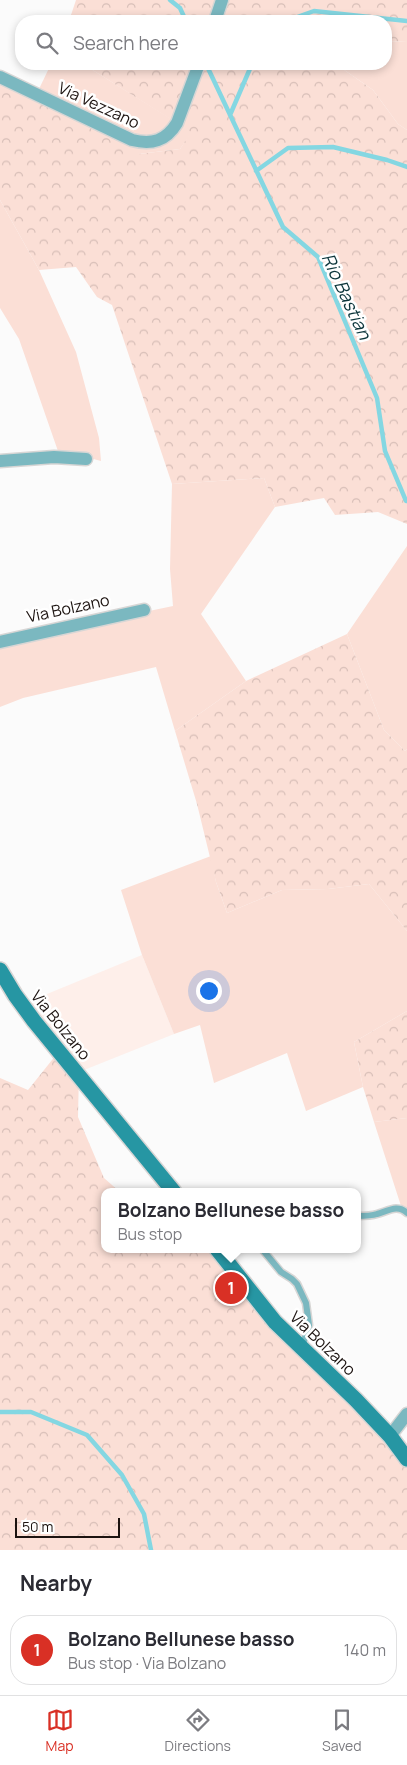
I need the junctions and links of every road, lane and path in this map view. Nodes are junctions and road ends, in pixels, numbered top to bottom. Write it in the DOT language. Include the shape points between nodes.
graph roads {
  1 [pos="222,0"];
  2 [pos="217,15"];
  3 [pos="197,70"];
  4 [pos="0,77"];
  5 [pos="86,460"];
  6 [pos="0,461"];
  7 [pos="144,610"];
  8 [pos="0,642"];
  9 [pos="0,970"];
  10 [pos="171,1188"];
  11 [pos="407,1214"];
  12 [pos="361,1216"];
  13 [pos="221,1253"];
  14 [pos="265,1253"];
  15 [pos="302,1348"];
  16 [pos="407,1414"];
  17 [pos="390,1436"];
  18 [pos="407,1459"];
  1 -- 2 [label="street"];
  3 -- 4 [label="street, Via Vezzano" via="173,130 166,137 149,143 132,140"];
  5 -- 6 [label="street" via="46,457"];
  7 -- 8 [label="street, Via Bolzano"];
  9 -- 10 [label="street, Via Bolzano" via="34,1021"];
  11 -- 12 [label="lane" via="395,1208 376,1215"];
  13 -- 15 [label="street, Via Bolzano" via="275,1322"];
  14 -- 15 [label="lane" via="281,1272 297,1284 306,1303 309,1325"];
  15 -- 17 [label="street, Via Bolzano"];
  16 -- 17 [label="street"];
  17 -- 18 [label="street, Via Bolzano"];
}
